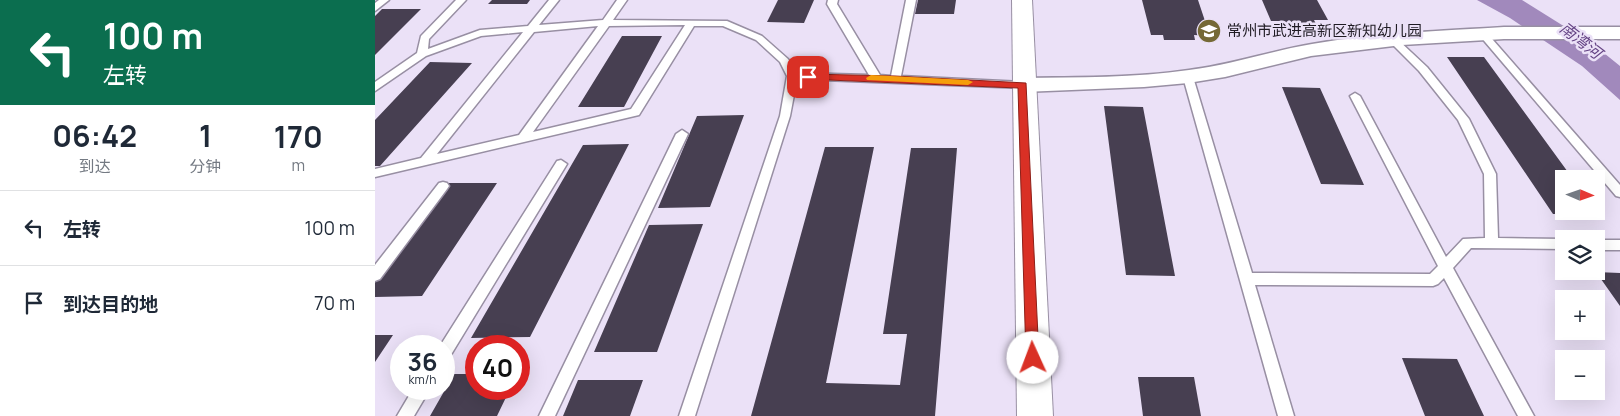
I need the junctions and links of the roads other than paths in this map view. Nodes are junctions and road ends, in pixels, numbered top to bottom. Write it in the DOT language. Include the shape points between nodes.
graph roads {
  1 [pos="383,0"];
  2 [pos="461,0"];
  3 [pos="554,0"];
  4 [pos="622,0"];
  5 [pos="833,0"];
  6 [pos="911,0"];
  7 [pos="1022,0"];
  8 [pos="375,8"];
  9 [pos="606,23"];
  10 [pos="691,23"];
  11 [pos="531,29"];
  12 [pos="1620,33"];
  13 [pos="1483,34"];
  14 [pos="1393,40"];
  15 [pos="422,54"];
  16 [pos="791,76"];
  17 [pos="1188,77"];
  18 [pos="876,78"];
  19 [pos="895,79"];
  20 [pos="1023,85"];
  21 [pos="375,88"];
  22 [pos="1355,96"];
  23 [pos="682,134"];
  24 [pos="523,138"];
  25 [pos="425,161"];
  26 [pos="561,164"];
  27 [pos="375,173"];
  28 [pos="443,186"];
  29 [pos="1620,193"];
  30 [pos="1492,243"];
  31 [pos="1555,244"];
  32 [pos="1605,245"];
  33 [pos="1620,245"];
  34 [pos="1445,267"];
  35 [pos="375,275"];
  36 [pos="1247,280"];
  37 [pos="455,335"];
  38 [pos="415,400"];
  39 [pos="405,416"];
  40 [pos="547,416"];
  41 [pos="687,416"];
  42 [pos="1035,416"];
  43 [pos="1286,416"];
  44 [pos="1526,416"];
  1 -- 8 [label="lane"];
  2 -- 15 [label="lane" via="424,38"];
  3 -- 11 [label="lane"];
  4 -- 9 [label="lane"];
  5 -- 18 [label="lane" via="832,4"];
  6 -- 19 [label="lane"];
  7 -- 20 [label="street"];
  9 -- 10 [label="lane"];
  9 -- 11 [label="lane"];
  9 -- 24 [label="lane"];
  10 -- 16 [label="lane" via="724,23 759,38 784,61"];
  10 -- 24 [label="lane" via="635,112"];
  11 -- 15 [label="lane" via="480,33"];
  11 -- 25 [label="lane"];
  12 -- 13 [label="street"];
  13 -- 14 [label="street"];
  13 -- 29 [label="lane"];
  14 -- 17 [label="street" via="1311,50"];
  14 -- 30 [label="lane" via="1423,69 1463,119 1490,174"];
  15 -- 21 [label="lane"];
  16 -- 18 [label="lane"];
  16 -- 41 [label="lane" via="785,116"];
  17 -- 20 [label="street"];
  17 -- 36 [label="lane"];
  18 -- 19 [label="lane"];
  19 -- 20 [label="lane"];
  20 -- 42 [label="street"];
  22 -- 34 [label="lane"];
  23 -- 40 [label="lane"];
  24 -- 25 [label="lane"];
  25 -- 27 [label="lane"];
  26 -- 37 [label="lane"];
  28 -- 35 [label="lane"];
  30 -- 31 [label="lane"];
  30 -- 34 [label="lane" via="1468,243"];
  32 -- 33 [label="lane"];
  34 -- 36 [label="lane" via="1433,280"];
  34 -- 44 [label="lane"];
  36 -- 43 [label="lane"];
  38 -- 39 [label="lane"];
}
